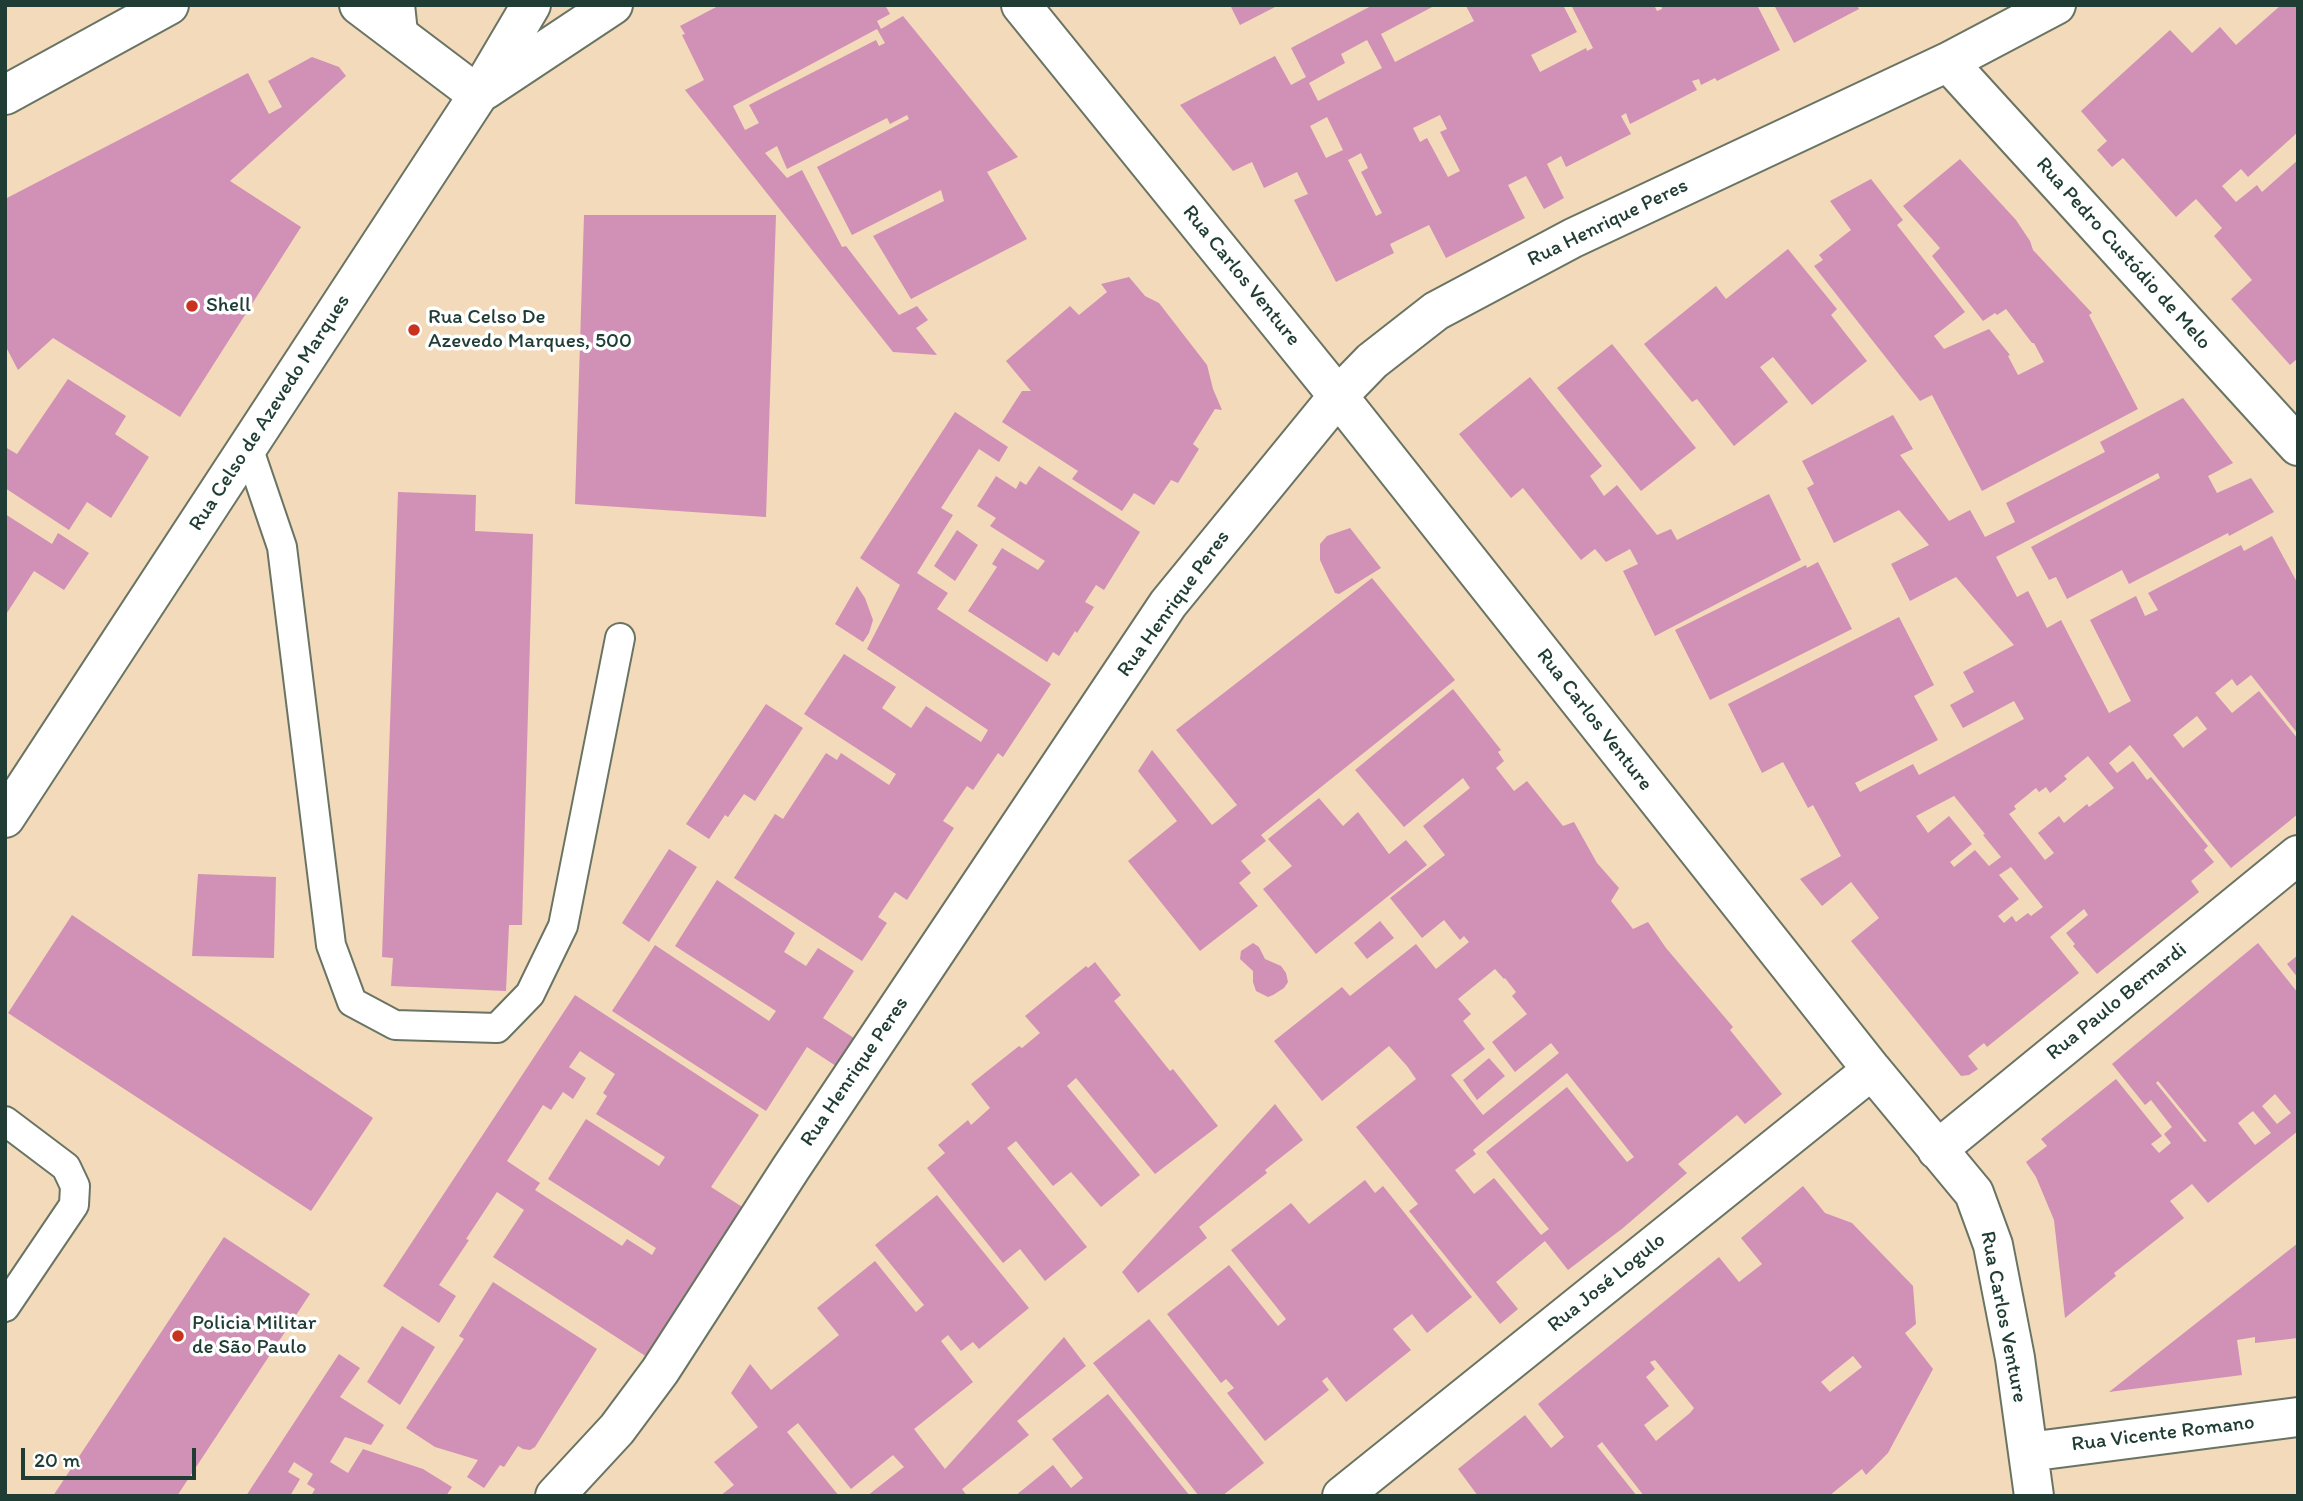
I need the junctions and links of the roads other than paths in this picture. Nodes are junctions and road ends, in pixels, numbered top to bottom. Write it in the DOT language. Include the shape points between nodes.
graph roads {
  1 [pos="169,5"];
  2 [pos="359,5"];
  3 [pos="531,5"];
  4 [pos="613,5"];
  5 [pos="1021,5"];
  6 [pos="2056,5"];
  7 [pos="396,19"];
  8 [pos="1948,62"];
  9 [pos="5,95"];
  10 [pos="478,95"];
  11 [pos="1338,396"];
  12 [pos="2298,446"];
  13 [pos="248,447"];
  14 [pos="620,638"];
  15 [pos="5,818"];
  16 [pos="2298,855"];
  17 [pos="1872,1070"];
  18 [pos="7,1126"];
  19 [pos="1937,1150"];
  20 [pos="5,1307"];
  21 [pos="2298,1417"];
  22 [pos="2028,1452"];
  23 [pos="555,1496"];
  24 [pos="1342,1496"];
  25 [pos="2034,1496"];
  1 -- 9 [label="street"];
  2 -- 7 [label="street"];
  3 -- 10 [label="street, Rua Celso de Azevedo Marques"];
  4 -- 10 [label="street"];
  5 -- 11 [label="street, Rua Carlos Venture"];
  6 -- 8 [label="street, Rua Henrique Peres"];
  7 -- 10 [label="street"];
  8 -- 11 [label="street, Rua Henrique Peres" via="1573,238 1436,311 1372,361"];
  8 -- 12 [label="street, Rua Pedro Custódio de Melo"];
  10 -- 13 [label="street, Rua Celso de Azevedo Marques"];
  11 -- 17 [label="street, Rua Carlos Venture"];
  11 -- 23 [label="street, Rua Henrique Peres" via="1168,604 660,1371 617,1429"];
  13 -- 14 [label="lane" via="282,547 331,945 352,1002 395,1025 497,1028 530,994 563,926"];
  13 -- 15 [label="street, Rua Celso de Azevedo Marques"];
  16 -- 19 [label="street, Rua Paulo Bernardi"];
  17 -- 19 [label="street, Rua Carlos Venture"];
  17 -- 24 [label="street, Rua José Logulo"];
  18 -- 20 [label="lane" via="65,1167 75,1186 74,1205"];
  19 -- 22 [label="street, Rua Carlos Venture" via="1973,1193 1993,1245"];
  21 -- 22 [label="street, Rua Vicente Romano"];
  22 -- 25 [label="street, Rua Carlos Venture"];
}
